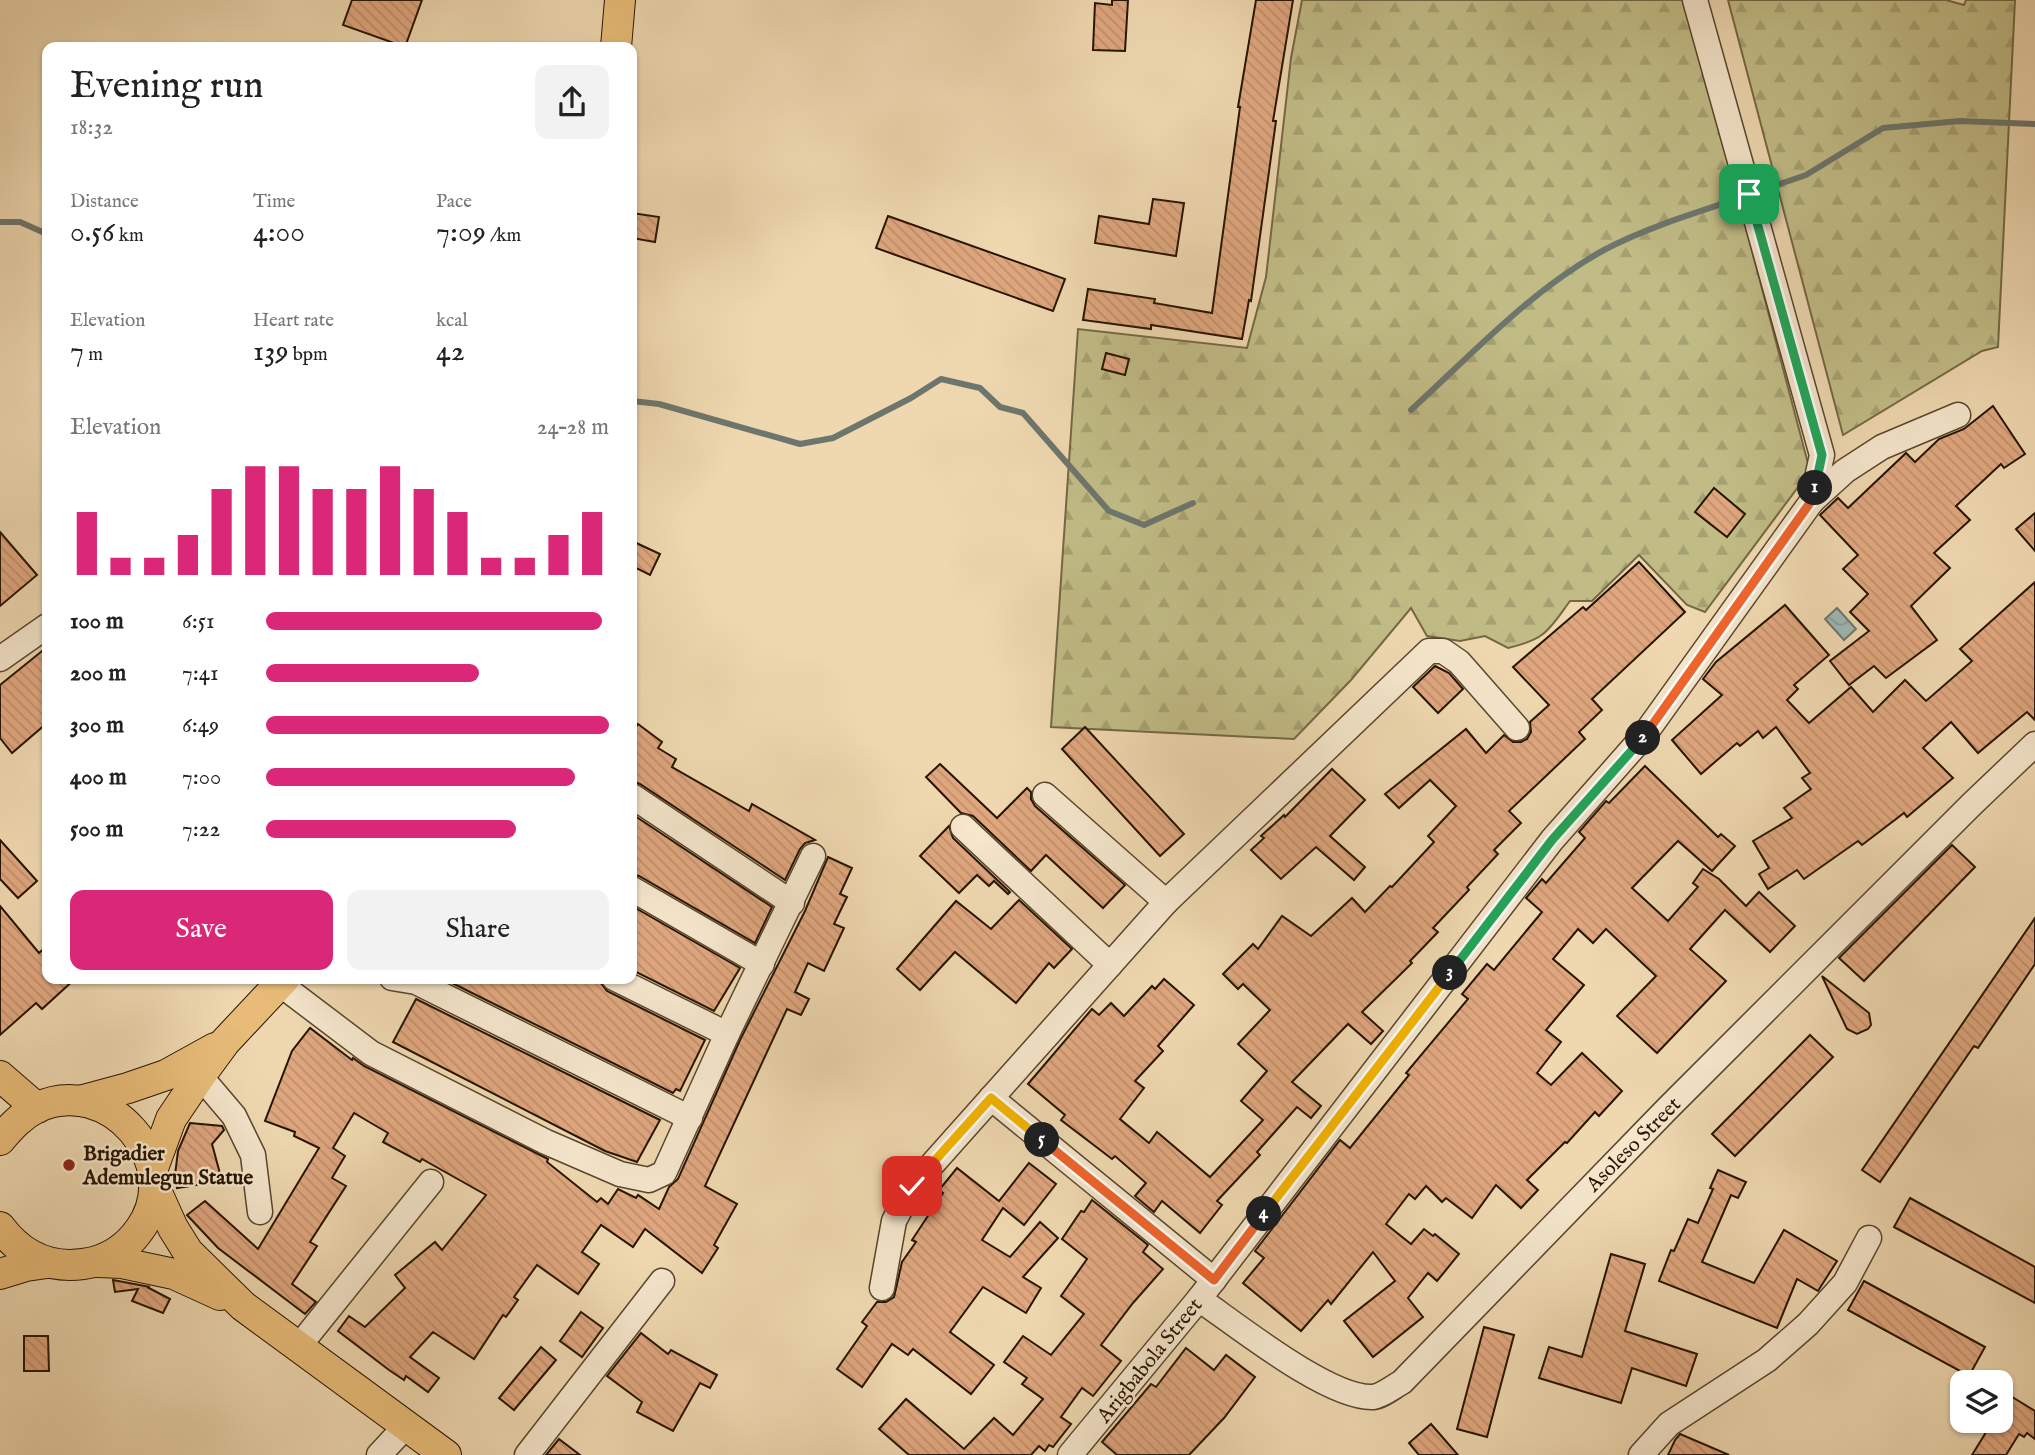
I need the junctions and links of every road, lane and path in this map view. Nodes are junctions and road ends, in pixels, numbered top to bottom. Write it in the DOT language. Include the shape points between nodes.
graph roads {
  1 [pos="620,0"];
  2 [pos="1695,0"];
  3 [pos="616,42"];
  4 [pos="1958,415"];
  5 [pos="1812,500"];
  6 [pos="42,630"];
  7 [pos="0,659"];
  8 [pos="1517,728"];
  9 [pos="2035,744"];
  10 [pos="1045,795"];
  11 [pos="637,799"];
  12 [pos="963,827"];
  13 [pos="813,856"];
  14 [pos="637,892"];
  15 [pos="1166,902"];
  16 [pos="792,903"];
  17 [pos="762,964"];
  18 [pos="1110,965"];
  19 [pos="279,984"];
  20 [pos="286,984"];
  21 [pos="420,984"];
  22 [pos="626,984"];
  23 [pos="727,1034"];
  24 [pos="225,1042"];
  25 [pos="0,1076"];
  26 [pos="200,1076"];
  27 [pos="991,1098"];
  28 [pos="80,1101"];
  29 [pos="37,1108"];
  30 [pos="690,1118"];
  31 [pos="0,1140"];
  32 [pos="154,1177"];
  33 [pos="431,1182"];
  34 [pos="260,1212"];
  35 [pos="0,1227"];
  36 [pos="1868,1238"];
  37 [pos="99,1262"];
  38 [pos="47,1263"];
  39 [pos="0,1274"];
  40 [pos="662,1280"];
  41 [pos="882,1288"];
  42 [pos="1207,1289"];
  43 [pos="243,1306"];
  44 [pos="299,1346"];
  45 [pos="405,1427"];
  46 [pos="379,1455"];
  47 [pos="446,1455"];
  48 [pos="527,1455"];
  49 [pos="1070,1455"];
  50 [pos="1641,1455"];
  1 -- 3 [label="main road"];
  2 -- 5 [label="street" via="1822,455"];
  4 -- 5 [label="street, Arigbabola Street" via="1882,447"];
  5 -- 42 [label="street, Arigbabola Street" via="1642,738 1552,840"];
  6 -- 7 [label="street"];
  8 -- 15 [label="street" via="1459,662 1443,651 1429,651"];
  9 -- 42 [label="street, Asoleso Street" via="1667,1109 1402,1382 1376,1397 1350,1395 1311,1376"];
  10 -- 15 [label="street"];
  11 -- 16 [label="street"];
  12 -- 18 [label="street"];
  13 -- 16 [label="street"];
  14 -- 17 [label="street"];
  15 -- 18 [label="street"];
  16 -- 17 [label="street"];
  17 -- 23 [label="street"];
  18 -- 27 [label="street"];
  19 -- 24 [label="main road"];
  20 -- 30 [label="street" via="371,1053 546,1142 620,1174 649,1180 664,1172"];
  21 -- 30 [label="street"];
  22 -- 23 [label="street"];
  23 -- 30 [label="street"];
  24 -- 26 [label="main road"];
  24 -- 28 [label="main road" via="166,1075"];
  25 -- 29 [label="main road"];
  26 -- 32 [label="main road" via="171,1119"];
  26 -- 34 [label="street" via="234,1116 253,1155"];
  27 -- 41 [label="street" via="912,1186 894,1221"];
  27 -- 42 [label="street, Asoleso Street"];
  28 -- 29 [label="main road" via="58,1101"];
  28 -- 32 [label="main road" via="106,1108 128,1122 144,1143"];
  29 -- 31 [label="main road" via="15,1122"];
  32 -- 37 [label="main road" via="152,1205 144,1224 117,1253"];
  32 -- 43 [label="main road" via="173,1228 188,1252"];
  33 -- 44 [label="street"];
  35 -- 38 [label="main road" via="10,1241"];
  36 -- 50 [label="street" via="1845,1283 1808,1324 1767,1360 1669,1424"];
  37 -- 38 [label="main road"];
  37 -- 43 [label="main road" via="174,1274"];
  38 -- 39 [label="main road"];
  40 -- 48 [label="street"];
  42 -- 49 [label="street, Arigbabola Street"];
  43 -- 44 [label="main road"];
  44 -- 45 [label="main road"];
  45 -- 46 [label="street"];
  45 -- 47 [label="main road"];
}
